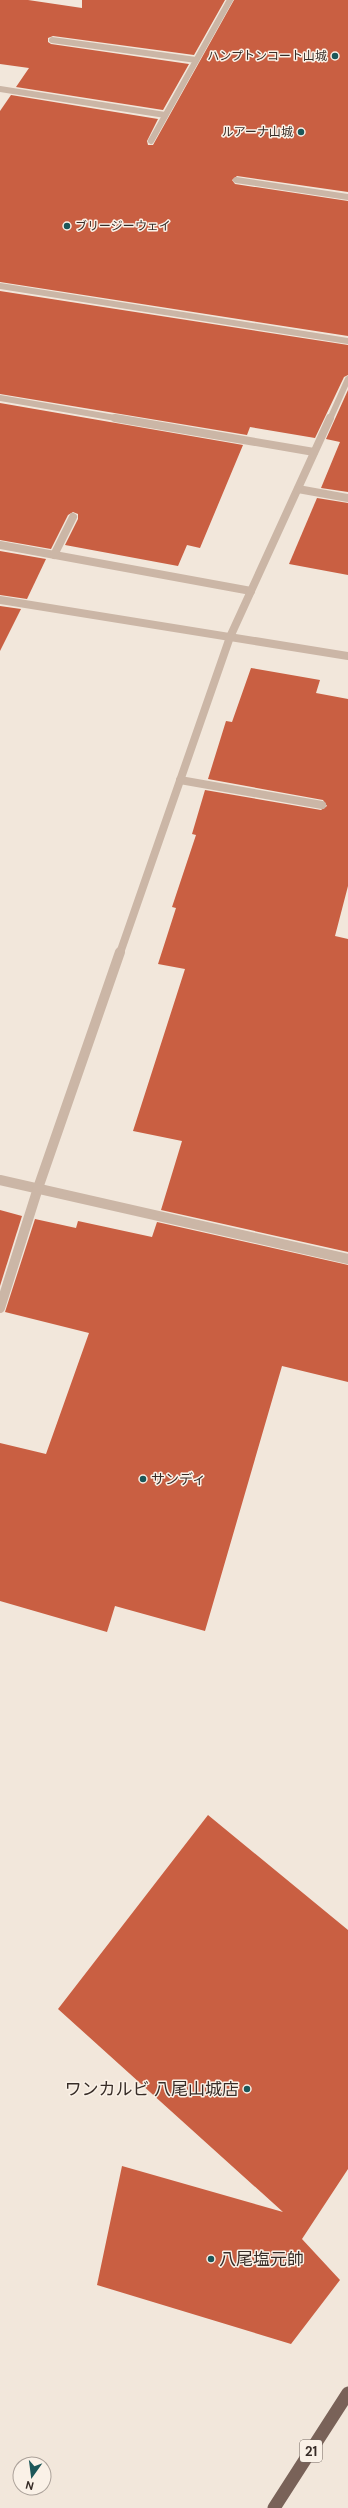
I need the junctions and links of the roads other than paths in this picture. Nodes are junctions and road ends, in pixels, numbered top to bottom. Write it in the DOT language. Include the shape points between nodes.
graph roads {
  1 [pos="230,0"];
  2 [pos="52,40"];
  3 [pos="196,60"];
  4 [pos="0,89"];
  5 [pos="165,115"];
  6 [pos="150,141"];
  7 [pos="236,180"];
  8 [pos="348,197"];
  9 [pos="0,286"];
  10 [pos="348,341"];
  11 [pos="348,379"];
  12 [pos="0,398"];
  13 [pos="314,452"];
  14 [pos="298,489"];
  15 [pos="348,498"];
  16 [pos="73,517"];
  17 [pos="0,545"];
  18 [pos="54,555"];
  19 [pos="251,590"];
  20 [pos="0,600"];
  21 [pos="230,637"];
  22 [pos="348,656"];
  23 [pos="180,780"];
  24 [pos="322,805"];
  25 [pos="0,1180"];
  26 [pos="38,1188"];
  27 [pos="348,1259"];
  28 [pos="0,1308"];
  29 [pos="348,2393"];
  30 [pos="274,2508"];
  1 -- 3 [label="street"];
  2 -- 3 [label="street"];
  3 -- 5 [label="street"];
  4 -- 5 [label="street"];
  5 -- 6 [label="street"];
  7 -- 8 [label="street"];
  9 -- 10 [label="street"];
  11 -- 13 [label="street"];
  12 -- 13 [label="street"];
  13 -- 14 [label="street"];
  14 -- 15 [label="street"];
  14 -- 19 [label="street"];
  16 -- 18 [label="street"];
  17 -- 18 [label="street"];
  18 -- 19 [label="street"];
  19 -- 21 [label="street"];
  20 -- 21 [label="street"];
  21 -- 22 [label="street"];
  21 -- 23 [label="street"];
  23 -- 24 [label="street"];
  23 -- 26 [label="street"];
  25 -- 26 [label="street"];
  26 -- 27 [label="street"];
  26 -- 28 [label="street"];
  29 -- 30 [label="main road, 21"];
}
